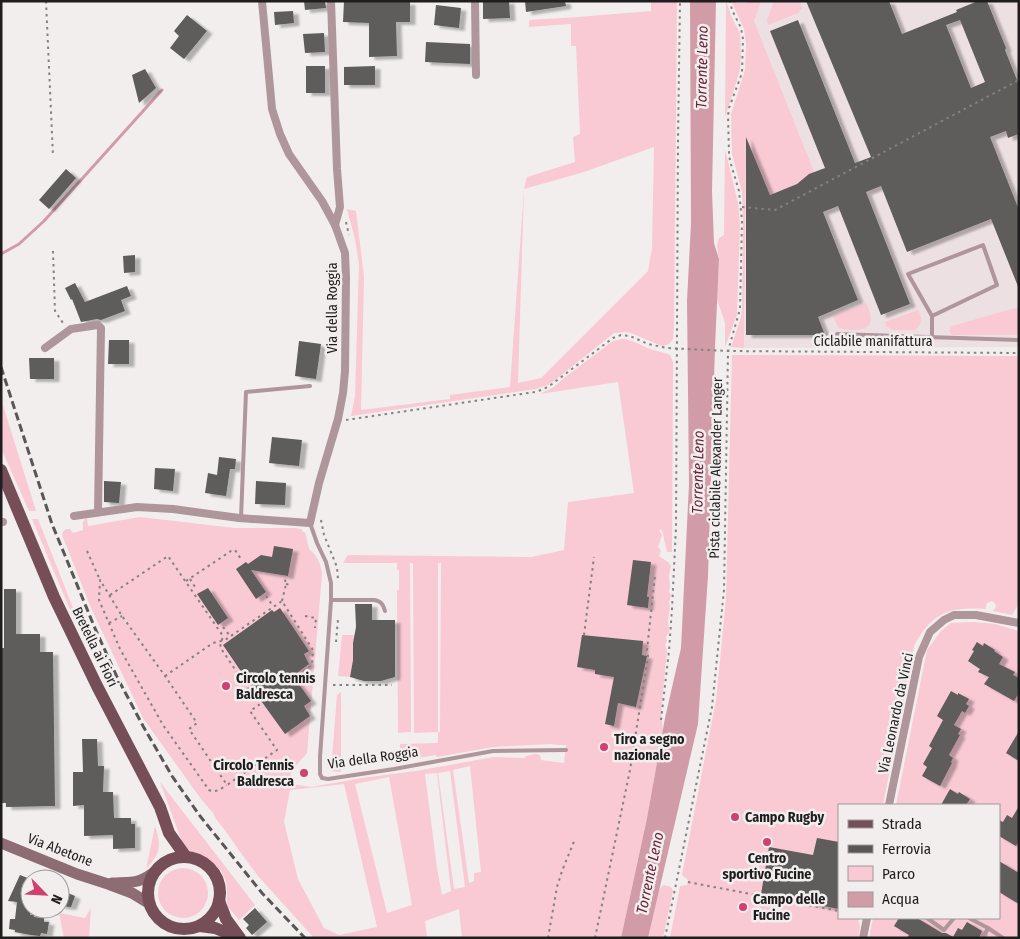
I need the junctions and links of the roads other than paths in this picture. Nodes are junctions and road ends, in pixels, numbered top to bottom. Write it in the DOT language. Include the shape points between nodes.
graph roads {
  1 [pos="262,1"];
  2 [pos="331,1"];
  3 [pos="475,1"];
  4 [pos="476,75"];
  5 [pos="335,225"];
  6 [pos="932,316"];
  7 [pos="837,334"];
  8 [pos="932,337"];
  9 [pos="1019,340"];
  10 [pos="45,348"];
  11 [pos="310,386"];
  12 [pos="1,470"];
  13 [pos="98,512"];
  14 [pos="74,516"];
  15 [pos="241,518"];
  16 [pos="310,523"];
  17 [pos="331,600"];
  18 [pos="385,610"];
  19 [pos="1019,623"];
  20 [pos="566,750"];
  21 [pos="889,804"];
  22 [pos="169,833"];
  23 [pos="1,843"];
  24 [pos="186,857"];
  25 [pos="168,860"];
  26 [pos="157,870"];
  27 [pos="108,884"];
  28 [pos="220,901"];
  29 [pos="150,904"];
  30 [pos="867,919"];
  31 [pos="928,919"];
  32 [pos="953,919"];
  33 [pos="971,919"];
  34 [pos="200,926"];
  35 [pos="988,928"];
  36 [pos="240,938"];
  37 [pos="863,938"];
  38 [pos="983,938"];
  39 [pos="1003,938"];
  1 -- 5 [label="street" via="272,109 280,134 289,154"];
  2 -- 5 [label="street, Via della Roggia" via="340,207"];
  3 -- 4 [label="street"];
  5 -- 16 [label="street, Via della Roggia" via="345,253 345,371 338,420"];
  6 -- 6 [label="lane" via="908,274 983,245 997,285"];
  6 -- 8 [label="lane"];
  7 -- 8 [label="lane"];
  8 -- 9 [label="lane"];
  10 -- 13 [label="street" via="71,329 98,325 101,328"];
  11 -- 15 [label="lane" via="246,392"];
  12 -- 22 [label="main road, Bretella ai Fiori" via="54,597 160,807"];
  13 -- 14 [label="street"];
  13 -- 15 [label="street" via="136,507"];
  15 -- 16 [label="street"];
  16 -- 17 [label="lane, Via della Roggia" via="326,562"];
  17 -- 18 [label="lane" via="380,601"];
  17 -- 20 [label="lane, Via della Roggia" via="322,778 493,751"];
  19 -- 21 [label="street, Via Leonardo da Vinci" via="976,615 954,616 930,632 919,657"];
  22 -- 24 [label="main road, Bretella ai Fiori"];
  22 -- 25 [label="main road, Bretella ai Fiori"];
  23 -- 27 [label="main road, Via Abetone"];
  24 -- 25 [label="main road"];
  24 -- 28 [label="main road" via="209,866 220,888"];
  25 -- 26 [label="main road"];
  26 -- 27 [label="main road" via="138,882"];
  26 -- 29 [label="main road" via="148,888"];
  27 -- 29 [label="main road, Via Abetone"];
  28 -- 34 [label="main road" via="210,918"];
  28 -- 36 [label="main road" via="226,920"];
  29 -- 34 [label="main road" via="157,917 174,928"];
  30 -- 37 [label="street"];
  31 -- 32 [label="lane" via="944,930"];
  33 -- 35 [label="lane"];
  34 -- 36 [label="main road"];
  35 -- 38 [label="lane"];
  35 -- 39 [label="lane"];
}
